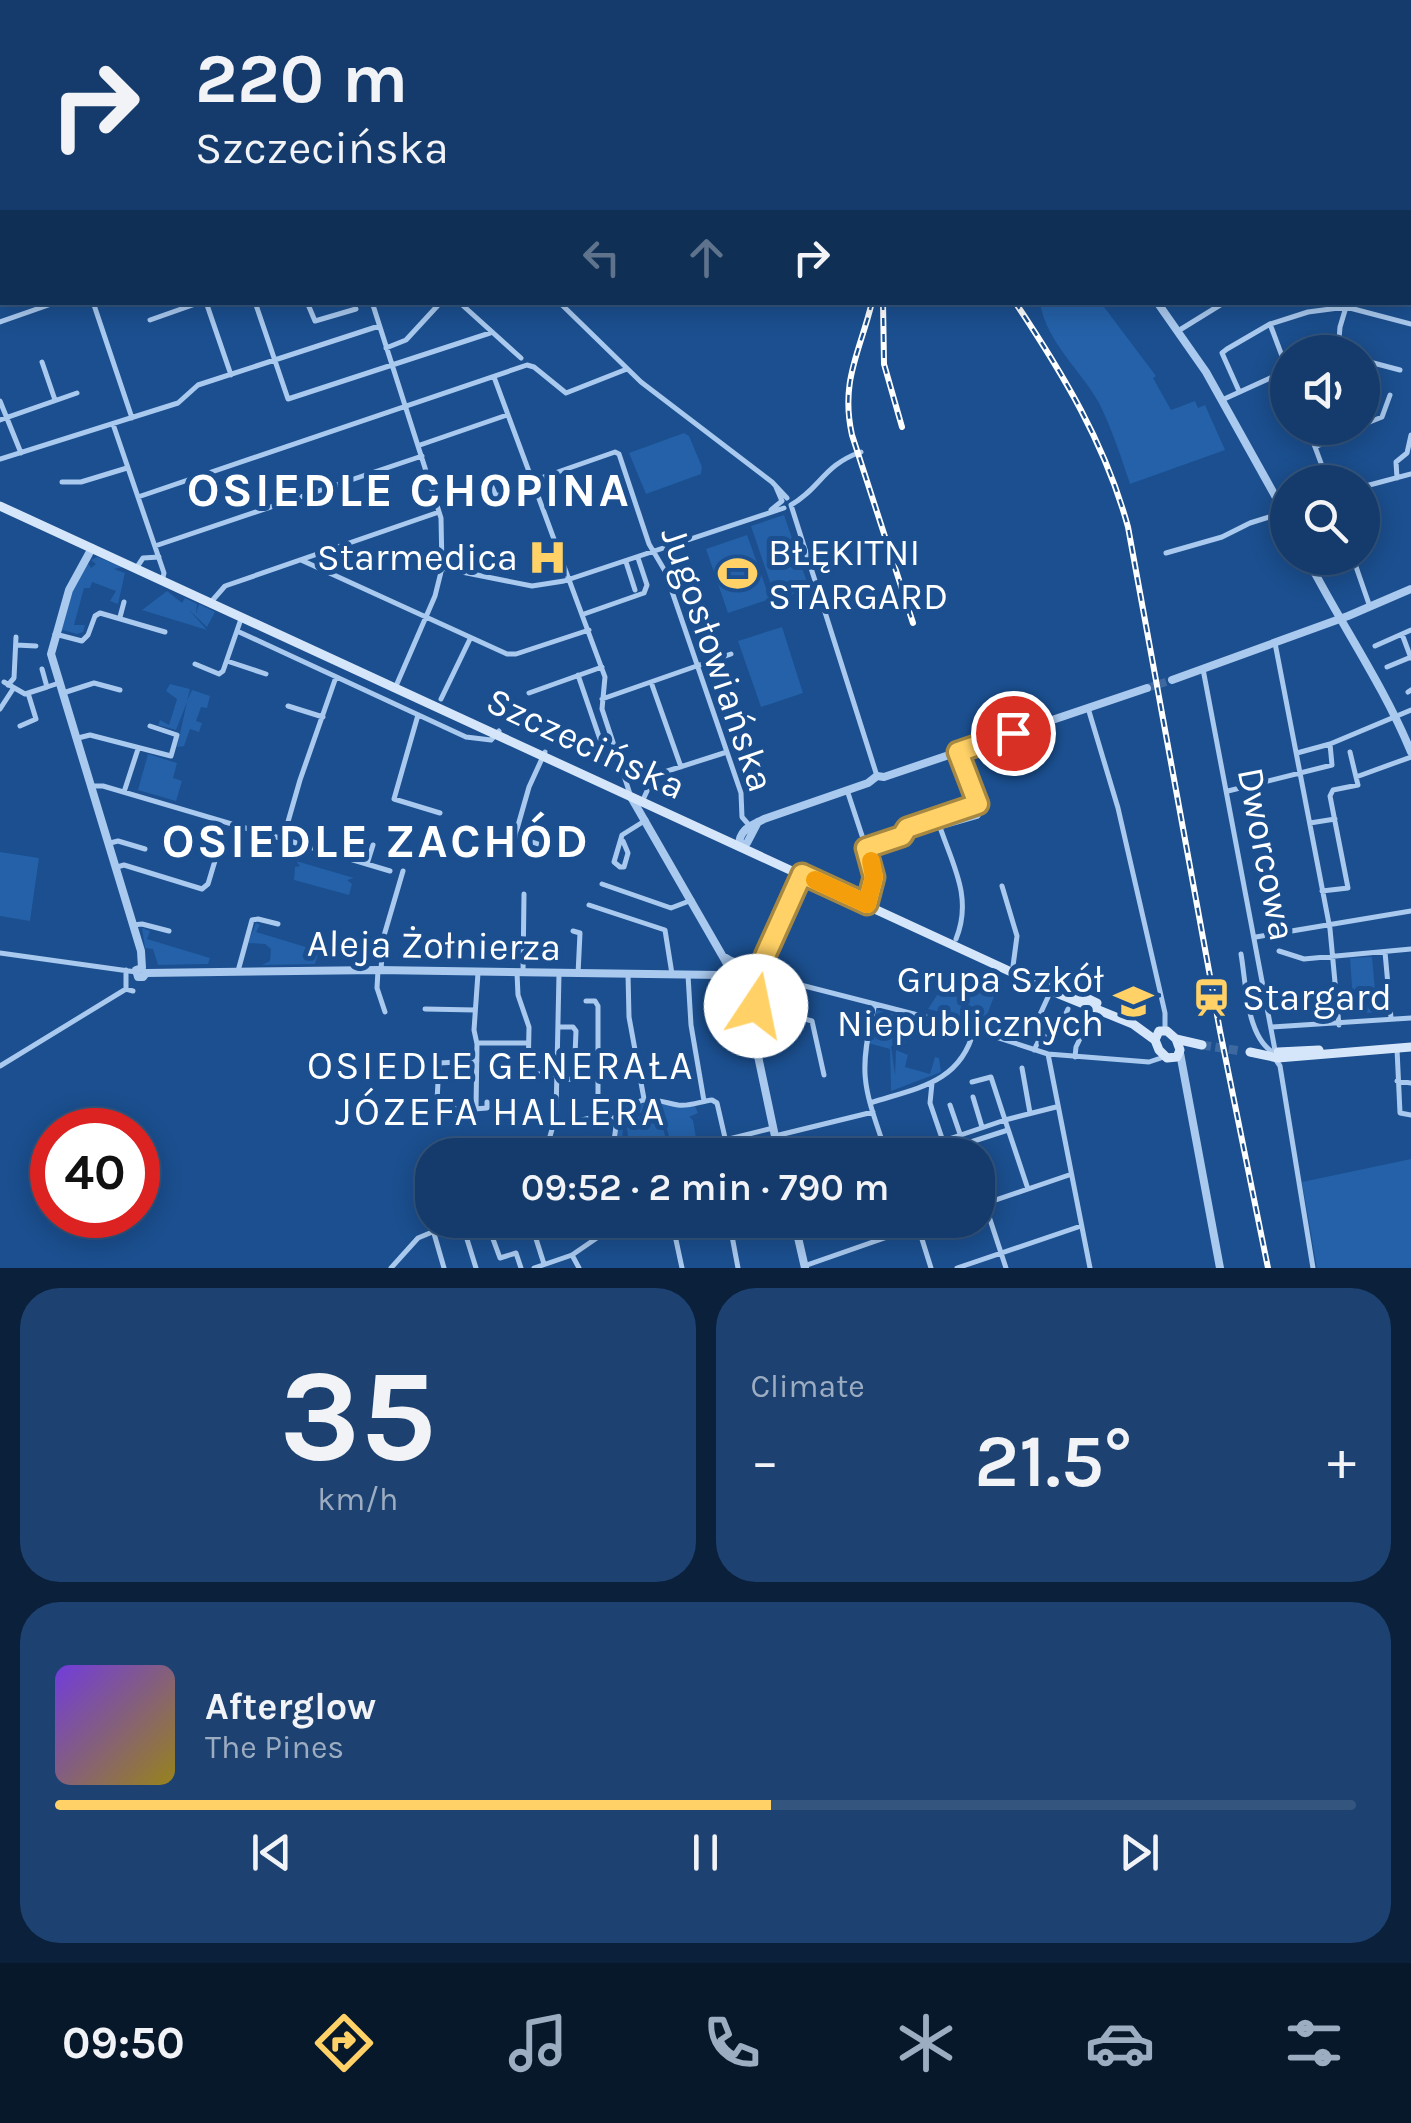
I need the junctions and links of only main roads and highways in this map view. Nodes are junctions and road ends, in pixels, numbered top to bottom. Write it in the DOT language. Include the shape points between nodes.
graph roads {
  1 [pos="0,506"];
  2 [pos="868,902"];
  3 [pos="1059,991"];
  4 [pos="1159,1037"];
  5 [pos="1176,1038"];
  6 [pos="1411,1044"];
  7 [pos="1180,1052"];
  8 [pos="1245,1052"];
  9 [pos="1272,1053"];
  1 -- 2 [label="main road, Szczecińska"];
  2 -- 3 [label="main road, Szczecińska"];
  2 -- 3 [label="main road, Szczecińska"];
  3 -- 4 [label="main road, Szczecińska"];
  4 -- 5 [label="main road"];
  4 -- 7 [label="main road" via="1166,1057"];
  5 -- 7 [label="main road"];
  5 -- 7 [label="main road" via="1198,1044"];
  6 -- 9 [label="main road"];
  6 -- 9 [label="main road"];
  8 -- 9 [label="main road"];
}
